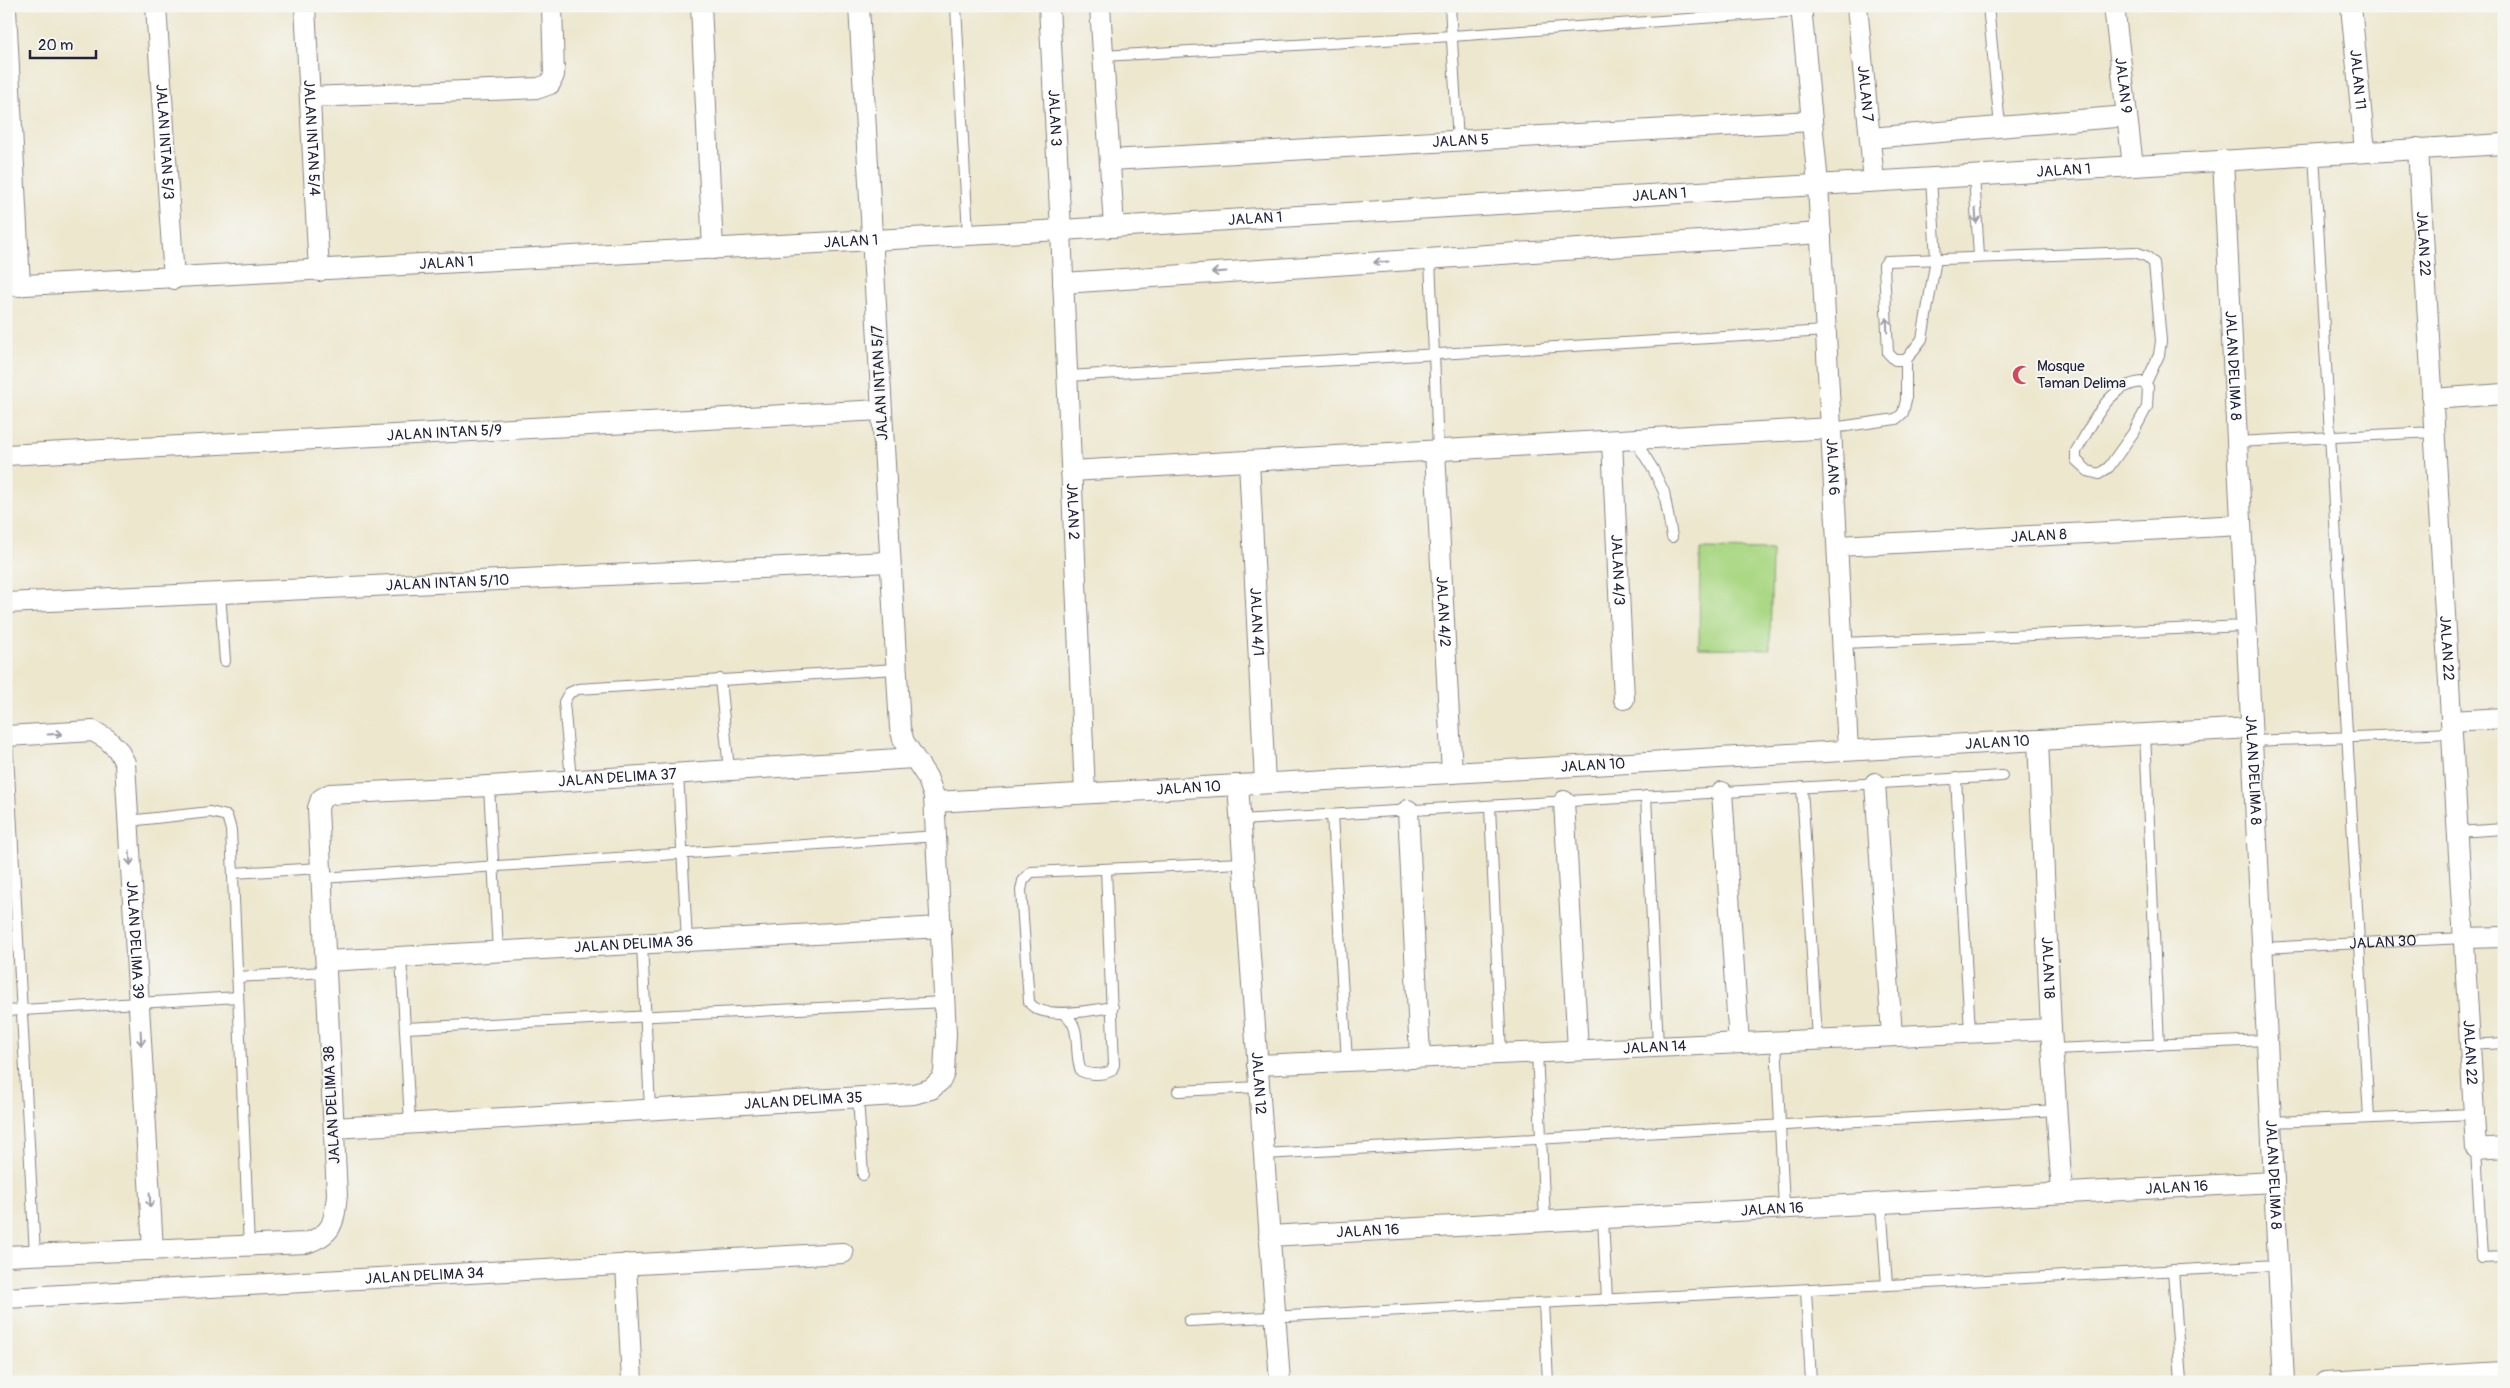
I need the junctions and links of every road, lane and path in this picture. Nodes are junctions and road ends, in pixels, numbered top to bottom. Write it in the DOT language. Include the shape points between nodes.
graph roads {
  1 [pos="156,6"];
  2 [pos="305,6"];
  3 [pos="552,6"];
  4 [pos="701,6"];
  5 [pos="859,6"];
  6 [pos="956,6"];
  7 [pos="1049,6"];
  8 [pos="1100,6"];
  9 [pos="1450,6"];
  10 [pos="1857,6"];
  11 [pos="1988,6"];
  12 [pos="2114,6"];
  13 [pos="2351,6"];
  14 [pos="1801,8"];
  15 [pos="6,9"];
  16 [pos="1452,36"];
  17 [pos="1104,56"];
  18 [pos="310,98"];
  19 [pos="2127,116"];
  20 [pos="1812,121"];
  21 [pos="2000,126"];
  22 [pos="1870,138"];
  23 [pos="1458,142"];
  24 [pos="2504,144"];
  25 [pos="2418,148"];
  26 [pos="2366,152"];
  27 [pos="2314,154"];
  28 [pos="1110,160"];
  29 [pos="2223,160"];
  30 [pos="2133,166"];
  31 [pos="1974,175"];
  32 [pos="1931,178"];
  33 [pos="1874,181"];
  34 [pos="1818,184"];
  35 [pos="1114,227"];
  36 [pos="1061,230"];
  37 [pos="1821,233"];
  38 [pos="968,235"];
  39 [pos="872,240"];
  40 [pos="713,248"];
  41 [pos="1979,256"];
  42 [pos="1430,259"];
  43 [pos="1936,259"];
  44 [pos="318,270"];
  45 [pos="174,279"];
  46 [pos="1064,283"];
  47 [pos="13,286"];
  48 [pos="1826,331"];
  49 [pos="1434,354"];
  50 [pos="1906,360"];
  51 [pos="1068,376"];
  52 [pos="2146,385"];
  53 [pos="2504,394"];
  54 [pos="2432,399"];
  55 [pos="881,410"];
  56 [pos="1832,428"];
  57 [pos="2434,432"];
  58 [pos="2331,437"];
  59 [pos="1634,440"];
  60 [pos="1612,441"];
  61 [pos="2237,442"];
  62 [pos="1437,451"];
  63 [pos="6,455"];
  64 [pos="1250,461"];
  65 [pos="1071,471"];
  66 [pos="2241,525"];
  67 [pos="1672,537"];
  68 [pos="1838,546"];
  69 [pos="890,562"];
  70 [pos="220,593"];
  71 [pos="6,603"];
  72 [pos="2246,626"];
  73 [pos="1843,643"];
  74 [pos="226,661"];
  75 [pos="896,669"];
  76 [pos="720,679"];
  77 [pos="1624,699"];
  78 [pos="2504,718"];
  79 [pos="2451,727"];
  80 [pos="2146,734"];
  81 [pos="2252,734"];
  82 [pos="6,736"];
  83 [pos="2348,737"];
  84 [pos="2038,740"];
  85 [pos="1848,750"];
  86 [pos="913,758"];
  87 [pos="729,770"];
  88 [pos="678,773"];
  89 [pos="1452,773"];
  90 [pos="2002,776"];
  91 [pos="1956,778"];
  92 [pos="571,780"];
  93 [pos="1265,783"];
  94 [pos="1875,783"];
  95 [pos="1238,785"];
  96 [pos="489,786"];
  97 [pos="1802,787"];
  98 [pos="1722,792"];
  99 [pos="1085,793"];
  100 [pos="1646,796"];
  101 [pos="321,799"];
  102 [pos="935,802"];
  103 [pos="1564,802"];
  104 [pos="1490,806"];
  105 [pos="1408,810"];
  106 [pos="1332,815"];
  107 [pos="1240,820"];
  108 [pos="128,821"];
  109 [pos="2504,829"];
  110 [pos="2458,832"];
  111 [pos="938,836"];
  112 [pos="682,853"];
  113 [pos="1243,863"];
  114 [pos="493,866"];
  115 [pos="1106,869"];
  116 [pos="233,873"];
  117 [pos="322,873"];
  118 [pos="941,927"];
  119 [pos="2504,937"];
  120 [pos="2464,938"];
  121 [pos="687,941"];
  122 [pos="2359,943"];
  123 [pos="642,944"];
  124 [pos="2262,948"];
  125 [pos="498,952"];
  126 [pos="401,957"];
  127 [pos="326,966"];
  128 [pos="237,977"];
  129 [pos="238,997"];
  130 [pos="945,1002"];
  131 [pos="139,1003"];
  132 [pos="1113,1007"];
  133 [pos="22,1010"];
  134 [pos="6,1011"];
  135 [pos="1064,1014"];
  136 [pos="645,1017"];
  137 [pos="405,1028"];
  138 [pos="2051,1028"];
  139 [pos="1970,1032"];
  140 [pos="1892,1036"];
  141 [pos="1818,1039"];
  142 [pos="2267,1040"];
  143 [pos="1776,1041"];
  144 [pos="1739,1043"];
  145 [pos="2504,1043"];
  146 [pos="2159,1045"];
  147 [pos="2470,1045"];
  148 [pos="1658,1046"];
  149 [pos="1578,1050"];
  150 [pos="2053,1050"];
  151 [pos="1536,1052"];
  152 [pos="1501,1054"];
  153 [pos="1420,1057"];
  154 [pos="1347,1061"];
  155 [pos="1258,1064"];
  156 [pos="1259,1086"];
  157 [pos="1178,1091"];
  158 [pos="858,1097"];
  159 [pos="650,1109"];
  160 [pos="2057,1110"];
  161 [pos="2474,1114"];
  162 [pos="2369,1118"];
  163 [pos="410,1122"];
  164 [pos="2271,1122"];
  165 [pos="1780,1125"];
  166 [pos="334,1128"];
  167 [pos="1542,1138"];
  168 [pos="2504,1148"];
  169 [pos="2476,1149"];
  170 [pos="1264,1154"];
  171 [pos="863,1175"];
  172 [pos="2274,1182"];
  173 [pos="2062,1194"];
  174 [pos="1881,1203"];
  175 [pos="1784,1208"];
  176 [pos="1603,1218"];
  177 [pos="1545,1221"];
  178 [pos="1269,1236"];
  179 [pos="249,1247"];
  180 [pos="153,1250"];
  181 [pos="843,1253"];
  182 [pos="35,1255"];
  183 [pos="6,1256"];
  184 [pos="2504,1257"];
  185 [pos="626,1264"];
  186 [pos="2278,1265"];
  187 [pos="2173,1270"];
  188 [pos="1887,1285"];
  189 [pos="1806,1290"];
  190 [pos="6,1298"];
  191 [pos="1607,1300"];
  192 [pos="1544,1303"];
  193 [pos="1275,1317"];
  194 [pos="1189,1321"];
  195 [pos="2504,1372"];
  196 [pos="632,1382"];
  197 [pos="1280,1382"];
  198 [pos="1548,1382"];
  199 [pos="1811,1382"];
  200 [pos="2180,1382"];
  201 [pos="2284,1382"];
  202 [pos="2325,1382"];
  1 -- 45 [label="street, JALAN INTAN 5/3"];
  2 -- 18 [label="street, JALAN INTAN 5/4"];
  3 -- 18 [label="street" via="554,75 550,84 539,88"];
  4 -- 40 [label="street"];
  5 -- 39 [label="street, JALAN INTAN 5/7"];
  6 -- 38 [label="lane"];
  7 -- 36 [label="street, JALAN 3"];
  8 -- 17 [label="street"];
  9 -- 16 [label="lane"];
  10 -- 22 [label="street, JALAN 7"];
  11 -- 21 [label="lane"];
  12 -- 19 [label="street, JALAN 9"];
  13 -- 26 [label="street, JALAN 11"];
  14 -- 16 [label="lane"];
  14 -- 20 [label="street, JALAN 6"];
  15 -- 47 [label="street"];
  16 -- 17 [label="lane"];
  16 -- 23 [label="lane"];
  17 -- 28 [label="street"];
  18 -- 44 [label="street, JALAN INTAN 5/4"];
  19 -- 21 [label="street"];
  19 -- 30 [label="street, JALAN 9"];
  20 -- 23 [label="street, JALAN 5"];
  20 -- 34 [label="street, JALAN 6"];
  21 -- 22 [label="street"];
  22 -- 33 [label="street, JALAN 7"];
  23 -- 28 [label="street, JALAN 5"];
  24 -- 25 [label="street, JALAN 1"];
  25 -- 26 [label="street, JALAN 1"];
  25 -- 54 [label="street, JALAN 22"];
  26 -- 27 [label="street, JALAN 1"];
  27 -- 29 [label="street, JALAN 1"];
  27 -- 58 [label="lane"];
  28 -- 35 [label="street"];
  29 -- 30 [label="street, JALAN 1"];
  29 -- 61 [label="street, JALAN DELIMA 8"];
  30 -- 31 [label="street, JALAN 1"];
  31 -- 32 [label="street, JALAN 1"];
  31 -- 41 [label="lane, one-way"];
  32 -- 33 [label="street, JALAN 1"];
  32 -- 43 [label="lane"];
  33 -- 34 [label="street, JALAN 1"];
  34 -- 35 [label="street, JALAN 1"];
  34 -- 37 [label="street, JALAN 6"];
  35 -- 36 [label="street, JALAN 1"];
  36 -- 38 [label="street, JALAN 1"];
  36 -- 46 [label="street, JALAN 2"];
  37 -- 42 [label="street"];
  37 -- 48 [label="street, JALAN 6"];
  38 -- 39 [label="street, JALAN 1"];
  39 -- 40 [label="street, JALAN 1"];
  39 -- 55 [label="street, JALAN INTAN 5/7"];
  40 -- 44 [label="street, JALAN 1"];
  41 -- 43 [label="lane"];
  41 -- 52 [label="lane" via="2135,252 2146,256 2154,263 2161,341 2159,355"];
  42 -- 46 [label="street, one-way"];
  42 -- 49 [label="lane"];
  43 -- 50 [label="lane" via="1922,339"];
  50 -- 43 [label="lane, one-way" via="1895,360 1888,354 1884,265 1887,260"];
  44 -- 45 [label="street, JALAN 1"];
  45 -- 47 [label="street, JALAN 1"];
  46 -- 51 [label="street, JALAN 2"];
  48 -- 49 [label="lane"];
  48 -- 56 [label="street, JALAN 6"];
  49 -- 51 [label="lane"];
  49 -- 62 [label="lane"];
  50 -- 56 [label="lane" via="1906,400 1902,413 1896,419"];
  51 -- 65 [label="street, JALAN 2"];
  52 -- 52 [label="lane" via="2148,407 2109,468 2099,474 2088,472 2076,460 2076,452 2112,394 2128,385 2142,382"];
  53 -- 54 [label="street"];
  54 -- 57 [label="street, JALAN 22"];
  55 -- 63 [label="street, JALAN INTAN 5/9"];
  55 -- 69 [label="street, JALAN INTAN 5/7"];
  56 -- 59 [label="street"];
  56 -- 68 [label="street, JALAN 6"];
  57 -- 58 [label="lane"];
  57 -- 79 [label="street, JALAN 22"];
  58 -- 61 [label="lane"];
  58 -- 83 [label="lane"];
  59 -- 60 [label="street"];
  59 -- 67 [label="lane" via="1664,492"];
  60 -- 62 [label="street"];
  60 -- 77 [label="street, JALAN 4/3"];
  61 -- 66 [label="street, JALAN DELIMA 8"];
  62 -- 64 [label="street"];
  62 -- 89 [label="street, JALAN 4/2"];
  64 -- 65 [label="street"];
  64 -- 93 [label="street, JALAN 4/1"];
  65 -- 99 [label="street, JALAN 2"];
  66 -- 68 [label="street, JALAN 8"];
  66 -- 72 [label="street, JALAN DELIMA 8"];
  68 -- 73 [label="street, JALAN 6"];
  69 -- 70 [label="street, JALAN INTAN 5/10"];
  69 -- 75 [label="street, JALAN INTAN 5/7"];
  70 -- 71 [label="street, JALAN INTAN 5/10"];
  70 -- 74 [label="lane"];
  72 -- 73 [label="lane"];
  72 -- 81 [label="street, JALAN DELIMA 8"];
  73 -- 85 [label="street, JALAN 6"];
  75 -- 76 [label="lane"];
  75 -- 86 [label="street, JALAN INTAN 5/7" via="900,728"];
  76 -- 87 [label="lane"];
  76 -- 92 [label="lane" via="590,687 569,693 564,702 564,716"];
  78 -- 79 [label="street"];
  79 -- 83 [label="lane"];
  79 -- 110 [label="street, JALAN 22"];
  80 -- 81 [label="street, JALAN 10"];
  80 -- 84 [label="street, JALAN 10"];
  80 -- 146 [label="lane"];
  81 -- 83 [label="lane"];
  81 -- 124 [label="street, JALAN DELIMA 8"];
  82 -- 108 [label="street, JALAN DELIMA 39, one-way" via="92,731 107,739 125,763"];
  82 -- 133 [label="lane"];
  83 -- 122 [label="lane"];
  84 -- 85 [label="street, JALAN 10"];
  84 -- 138 [label="street, JALAN 18"];
  85 -- 89 [label="street, JALAN 10"];
  86 -- 87 [label="street, JALAN DELIMA 37"];
  86 -- 102 [label="street, JALAN DELIMA 35" via="926,777"];
  87 -- 88 [label="street, JALAN DELIMA 37"];
  88 -- 92 [label="street, JALAN DELIMA 37"];
  88 -- 112 [label="lane"];
  89 -- 93 [label="street, JALAN 10"];
  90 -- 91 [label="lane"];
  91 -- 94 [label="lane"];
  91 -- 139 [label="lane"];
  92 -- 96 [label="street, JALAN DELIMA 37"];
  93 -- 95 [label="street, JALAN 10"];
  94 -- 97 [label="lane"];
  94 -- 140 [label="street"];
  95 -- 99 [label="street, JALAN 10"];
  95 -- 107 [label="street, JALAN 12"];
  96 -- 101 [label="street, JALAN DELIMA 37" via="330,794"];
  96 -- 114 [label="lane"];
  97 -- 98 [label="lane"];
  97 -- 141 [label="lane"];
  98 -- 100 [label="lane"];
  98 -- 144 [label="street"];
  99 -- 102 [label="street, JALAN 10"];
  100 -- 103 [label="lane"];
  100 -- 148 [label="lane"];
  101 -- 117 [label="street, JALAN DELIMA 38" via="318,808"];
  102 -- 111 [label="street, JALAN DELIMA 35"];
  103 -- 104 [label="lane"];
  103 -- 149 [label="street"];
  104 -- 105 [label="lane"];
  104 -- 152 [label="lane"];
  105 -- 106 [label="lane"];
  105 -- 153 [label="street"];
  106 -- 107 [label="lane"];
  106 -- 154 [label="lane"];
  107 -- 113 [label="street, JALAN 12"];
  108 -- 116 [label="lane" via="210,812 227,816 231,830"];
  108 -- 131 [label="street, JALAN DELIMA 39, one-way"];
  109 -- 110 [label="lane"];
  110 -- 120 [label="street, JALAN 22"];
  111 -- 112 [label="lane"];
  111 -- 118 [label="street, JALAN DELIMA 35"];
  112 -- 114 [label="lane"];
  112 -- 121 [label="lane"];
  113 -- 115 [label="lane"];
  113 -- 155 [label="street, JALAN 12"];
  114 -- 117 [label="lane"];
  114 -- 125 [label="lane"];
  115 -- 132 [label="lane"];
  115 -- 135 [label="lane" via="1031,872 1022,881 1029,1002 1036,1009"];
  116 -- 117 [label="lane"];
  116 -- 128 [label="lane"];
  117 -- 127 [label="street, JALAN DELIMA 38"];
  118 -- 121 [label="street, JALAN DELIMA 36"];
  118 -- 130 [label="street, JALAN DELIMA 35"];
  119 -- 120 [label="street, JALAN 30"];
  120 -- 122 [label="lane, JALAN 30"];
  120 -- 147 [label="street, JALAN 22"];
  121 -- 123 [label="street, JALAN DELIMA 36"];
  122 -- 124 [label="lane, JALAN 30"];
  122 -- 162 [label="lane"];
  123 -- 125 [label="street, JALAN DELIMA 36"];
  123 -- 136 [label="lane"];
  124 -- 142 [label="street, JALAN DELIMA 8"];
  125 -- 126 [label="street, JALAN DELIMA 36"];
  126 -- 127 [label="street, JALAN DELIMA 36"];
  126 -- 137 [label="lane"];
  127 -- 128 [label="lane"];
  127 -- 166 [label="street, JALAN DELIMA 38"];
  128 -- 129 [label="lane"];
  129 -- 131 [label="lane"];
  129 -- 179 [label="lane"];
  130 -- 136 [label="lane"];
  130 -- 158 [label="street, JALAN DELIMA 35" via="946,1054 941,1080 931,1089 914,1094"];
  131 -- 133 [label="lane"];
  131 -- 180 [label="street, JALAN DELIMA 39, one-way"];
  132 -- 135 [label="lane"];
  132 -- 135 [label="lane" via="1114,1065 1105,1074 1081,1071 1075,1026"];
  133 -- 134 [label="lane"];
  133 -- 182 [label="lane"];
  136 -- 137 [label="lane"];
  136 -- 159 [label="lane"];
  137 -- 163 [label="lane"];
  138 -- 139 [label="street, JALAN 14"];
  138 -- 150 [label="street, JALAN 18"];
  139 -- 140 [label="street, JALAN 14"];
  140 -- 141 [label="street, JALAN 14"];
  141 -- 143 [label="street, JALAN 14"];
  142 -- 146 [label="lane"];
  142 -- 164 [label="street, JALAN DELIMA 8"];
  143 -- 144 [label="street, JALAN 14"];
  143 -- 165 [label="lane"];
  144 -- 148 [label="street, JALAN 14"];
  145 -- 147 [label="lane"];
  146 -- 150 [label="lane"];
  147 -- 161 [label="street, JALAN 22"];
  148 -- 149 [label="street, JALAN 14"];
  149 -- 151 [label="street, JALAN 14"];
  150 -- 160 [label="street, JALAN 18"];
  151 -- 152 [label="street, JALAN 14"];
  151 -- 167 [label="lane"];
  152 -- 153 [label="street, JALAN 14"];
  153 -- 154 [label="street, JALAN 14"];
  154 -- 155 [label="street, JALAN 14"];
  155 -- 156 [label="street, JALAN 12"];
  156 -- 157 [label="lane"];
  156 -- 170 [label="street, JALAN 12"];
  158 -- 159 [label="street, JALAN DELIMA 35"];
  158 -- 171 [label="lane"];
  159 -- 163 [label="street, JALAN DELIMA 35"];
  160 -- 165 [label="lane"];
  160 -- 173 [label="street, JALAN 18"];
  161 -- 162 [label="lane"];
  161 -- 169 [label="street, JALAN 22"];
  162 -- 164 [label="lane"];
  163 -- 166 [label="street, JALAN DELIMA 35"];
  164 -- 172 [label="street, JALAN DELIMA 8"];
  165 -- 167 [label="lane"];
  165 -- 175 [label="lane"];
  166 -- 179 [label="street, JALAN DELIMA 38" via="337,1195 331,1226 321,1238 306,1243"];
  167 -- 170 [label="lane"];
  167 -- 177 [label="lane"];
  168 -- 169 [label="street"];
  169 -- 184 [label="lane" via="2482,1258"];
  170 -- 178 [label="street, JALAN 12"];
  172 -- 173 [label="street, JALAN 16"];
  172 -- 186 [label="street, JALAN DELIMA 8"];
  173 -- 174 [label="street, JALAN 16"];
  174 -- 175 [label="street, JALAN 16"];
  174 -- 188 [label="lane"];
  175 -- 176 [label="street, JALAN 16"];
  176 -- 177 [label="street, JALAN 16"];
  176 -- 191 [label="lane"];
  177 -- 178 [label="street, JALAN 16"];
  178 -- 193 [label="street, JALAN 12"];
  179 -- 180 [label="street, JALAN DELIMA 38"];
  180 -- 182 [label="street, JALAN DELIMA 38"];
  181 -- 185 [label="street, JALAN DELIMA 34"];
  182 -- 183 [label="street, JALAN DELIMA 38"];
  185 -- 190 [label="street, JALAN DELIMA 34"];
  185 -- 196 [label="street"];
  186 -- 187 [label="lane"];
  186 -- 201 [label="street, JALAN DELIMA 8"];
  187 -- 188 [label="lane"];
  187 -- 200 [label="lane"];
  188 -- 189 [label="lane"];
  189 -- 191 [label="lane"];
  189 -- 199 [label="lane"];
  191 -- 192 [label="lane"];
  192 -- 193 [label="lane"];
  192 -- 198 [label="lane"];
  193 -- 194 [label="lane"];
  193 -- 197 [label="street, JALAN 12"];
  195 -- 202 [label="street"];
}
